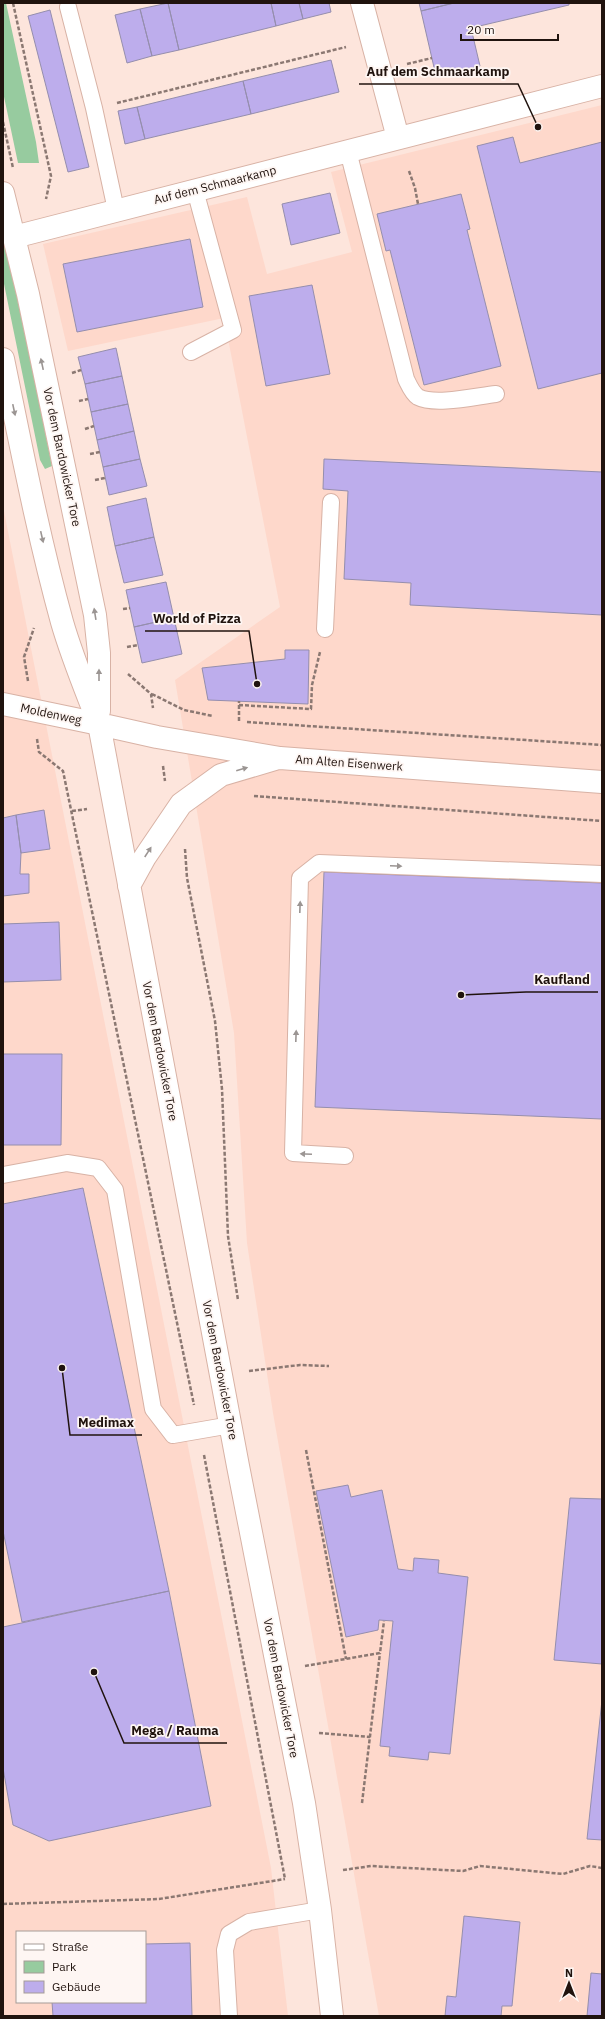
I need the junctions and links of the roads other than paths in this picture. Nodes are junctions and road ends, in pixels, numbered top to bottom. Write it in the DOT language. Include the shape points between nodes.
graph roads {
  1 [pos="362,3"];
  2 [pos="68,7"];
  3 [pos="602,86"];
  4 [pos="398,138"];
  5 [pos="348,151"];
  6 [pos="195,190"];
  7 [pos="3,193"];
  8 [pos="116,210"];
  9 [pos="14,237"];
  10 [pos="191,352"];
  11 [pos="3,358"];
  12 [pos="496,394"];
  13 [pos="332,502"];
  14 [pos="325,629"];
  15 [pos="3,704"];
  16 [pos="99,724"];
  17 [pos="280,758"];
  18 [pos="602,782"];
  19 [pos="602,874"];
  20 [pos="129,886"];
  21 [pos="345,1156"];
  22 [pos="3,1175"];
  23 [pos="231,1425"];
  24 [pos="320,1910"];
  25 [pos="229,2016"];
  26 [pos="332,2016"];
  1 -- 4 [label="main road"];
  2 -- 8 [label="lane" via="94,108"];
  3 -- 4 [label="main road, Auf dem Schmaarkamp"];
  4 -- 5 [label="main road, Auf dem Schmaarkamp"];
  5 -- 6 [label="main road, Auf dem Schmaarkamp"];
  5 -- 12 [label="lane" via="406,379 412,391 418,397 432,401"];
  6 -- 8 [label="main road, Auf dem Schmaarkamp"];
  6 -- 10 [label="lane" via="233,330"];
  7 -- 9 [label="main road, Vor dem Bardowicker Tore"];
  8 -- 9 [label="main road, Auf dem Schmaarkamp"];
  16 -- 9 [label="main road, Vor dem Bardowicker Tore, one-way" via="99,653 95,615 30,302"];
  11 -- 16 [label="main road, Vor dem Bardowicker Tore, one-way" via="62,622"];
  13 -- 14 [label="lane"];
  15 -- 16 [label="main road, Moldenweg"];
  16 -- 17 [label="main road, Am Alten Eisenwerk" via="157,737"];
  16 -- 20 [label="main road, Vor dem Bardowicker Tore"];
  17 -- 18 [label="main road, Am Alten Eisenwerk"];
  20 -- 17 [label="main road, one-way" via="145,857 181,804 221,775"];
  21 -- 19 [label="lane, one-way" via="293,1153 300,878 318,863"];
  20 -- 23 [label="main road, Vor dem Bardowicker Tore"];
  22 -- 23 [label="lane" via="67,1163 98,1168 115,1190 153,1409 172,1435"];
  23 -- 24 [label="main road, Vor dem Bardowicker Tore" via="304,1803"];
  24 -- 25 [label="lane" via="249,1922 229,1934 225,1950"];
  24 -- 26 [label="main road, Vor dem Bardowicker Tore"];
}
